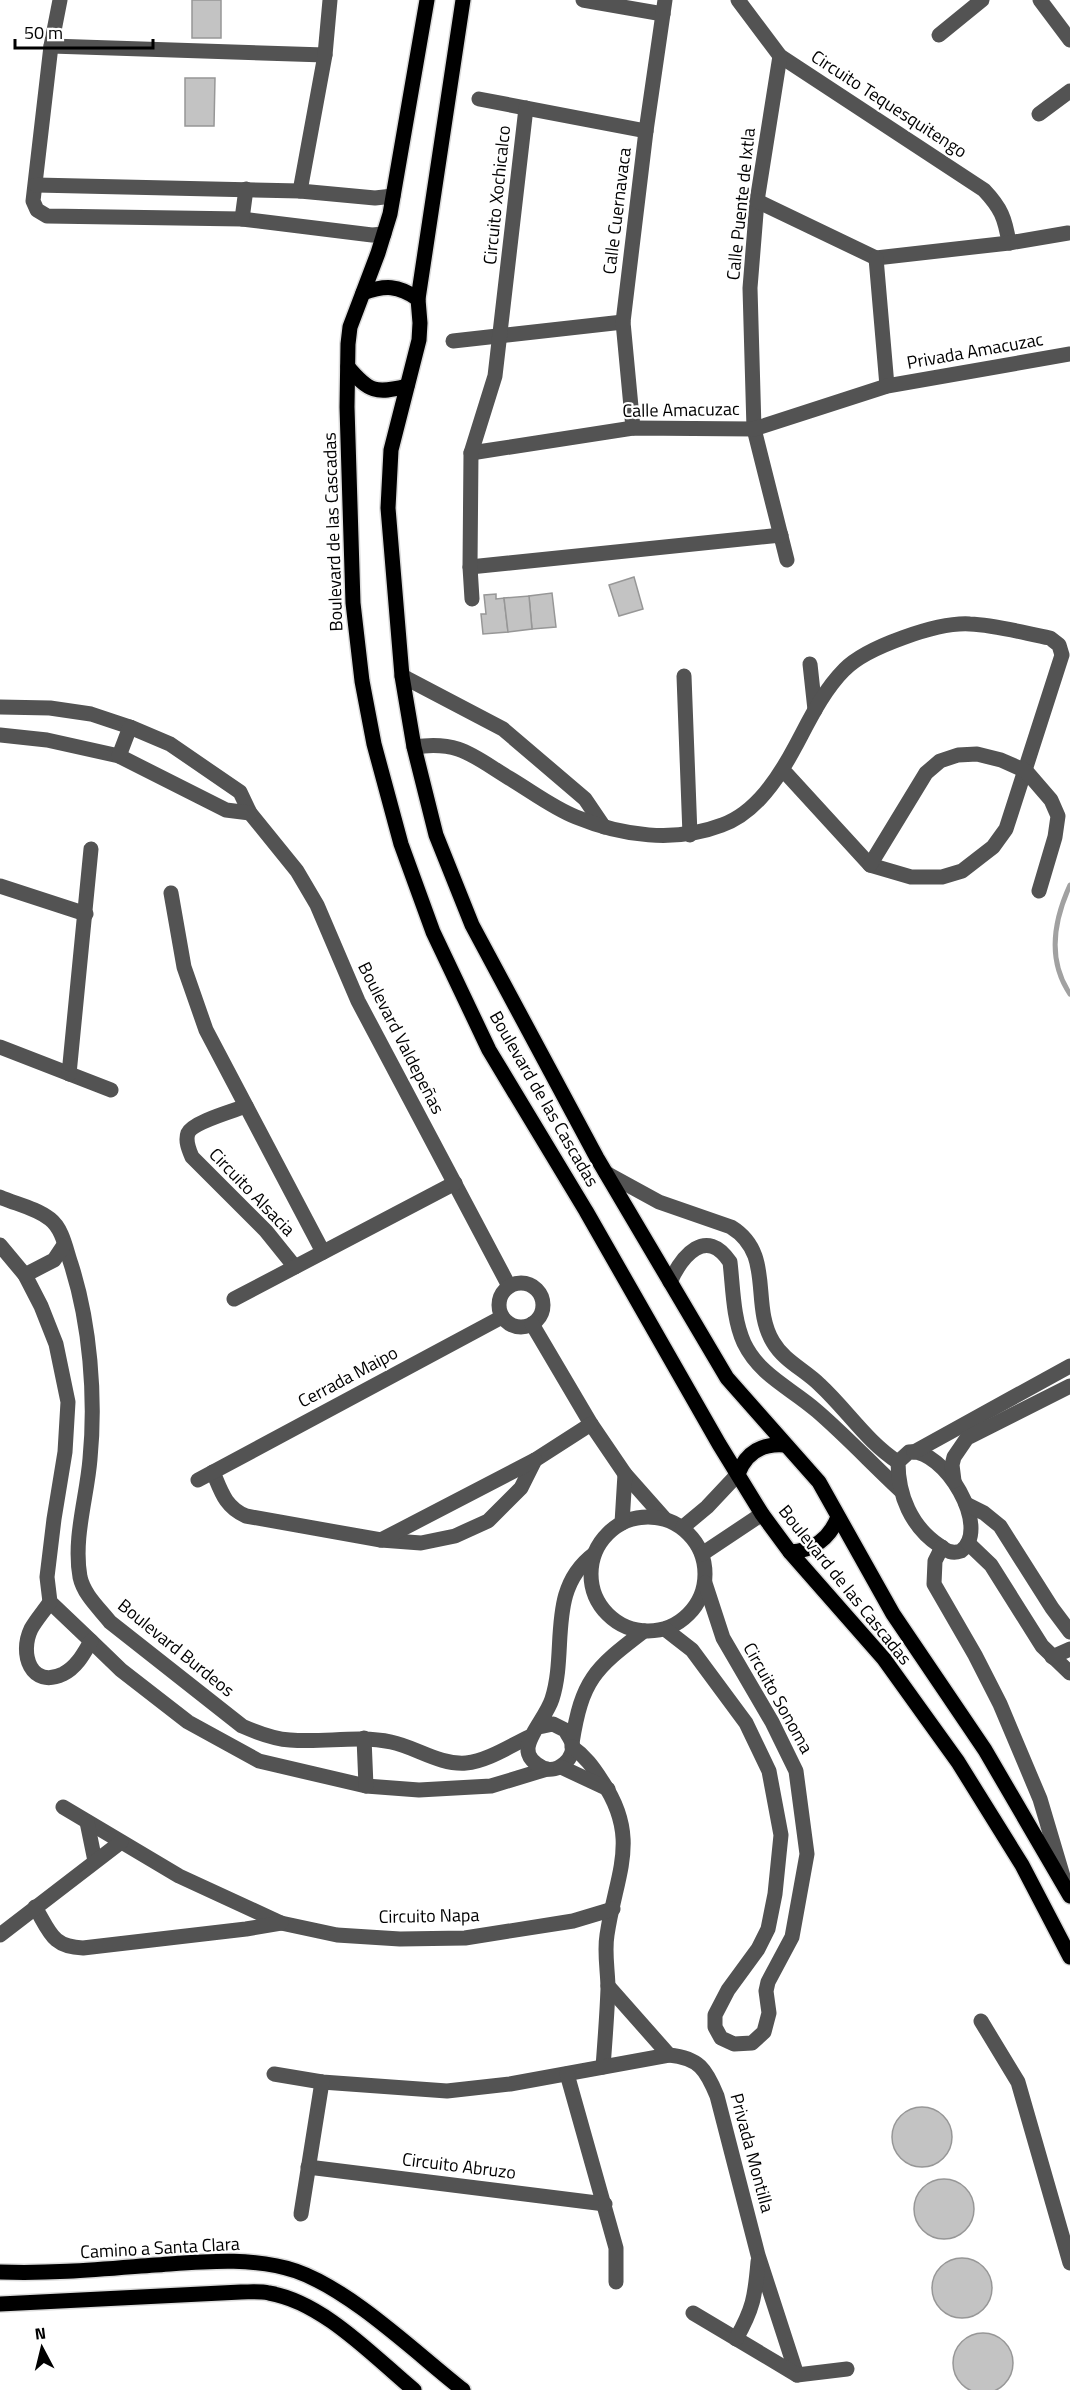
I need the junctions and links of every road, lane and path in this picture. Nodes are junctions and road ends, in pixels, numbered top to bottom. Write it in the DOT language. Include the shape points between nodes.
graph roads {
  1 [pos="60,0"];
  2 [pos="330,0"];
  3 [pos="427,0"];
  4 [pos="464,0"];
  5 [pos="583,0"];
  6 [pos="738,0"];
  7 [pos="982,0"];
  8 [pos="1040,0"];
  9 [pos="664,7"];
  10 [pos="939,35"];
  11 [pos="1070,40"];
  12 [pos="51,46"];
  13 [pos="325,55"];
  14 [pos="780,56"];
  15 [pos="1070,91"];
  16 [pos="479,99"];
  17 [pos="526,108"];
  18 [pos="1039,114"];
  19 [pos="646,131"];
  20 [pos="36,185"];
  21 [pos="246,189"];
  22 [pos="300,190"];
  23 [pos="393,196"];
  24 [pos="757,201"];
  25 [pos="242,219"];
  26 [pos="1068,233"];
  27 [pos="384,234"];
  28 [pos="1009,243"];
  29 [pos="876,258"];
  30 [pos="363,293"];
  31 [pos="418,299"];
  32 [pos="623,322"];
  33 [pos="501,336"];
  34 [pos="453,341"];
  35 [pos="1070,354"];
  36 [pos="348,367"];
  37 [pos="407,386"];
  38 [pos="887,386"];
  39 [pos="633,428"];
  40 [pos="754,429"];
  41 [pos="471,453"];
  42 [pos="781,535"];
  43 [pos="787,560"];
  44 [pos="470,567"];
  45 [pos="472,598"];
  46 [pos="810,664"];
  47 [pos="402,676"];
  48 [pos="684,676"];
  49 [pos="0,707"];
  50 [pos="815,710"];
  51 [pos="130,727"];
  52 [pos="0,735"];
  53 [pos="414,747"];
  54 [pos="119,756"];
  55 [pos="783,770"];
  56 [pos="1026,771"];
  57 [pos="250,813"];
  58 [pos="604,827"];
  59 [pos="690,835"];
  60 [pos="92,849"];
  61 [pos="870,865"];
  62 [pos="0,886"];
  63 [pos="1039,891"];
  64 [pos="171,893"];
  65 [pos="86,914"];
  66 [pos="0,1047"];
  67 [pos="69,1074"];
  68 [pos="111,1090"];
  69 [pos="246,1106"];
  70 [pos="606,1173"];
  71 [pos="455,1183"];
  72 [pos="0,1197"];
  73 [pos="0,1245"];
  74 [pos="64,1245"];
  75 [pos="322,1252"];
  76 [pos="295,1267"];
  77 [pos="25,1275"];
  78 [pos="670,1282"];
  79 [pos="509,1286"];
  80 [pos="234,1299"];
  81 [pos="502,1317"];
  82 [pos="532,1324"];
  83 [pos="1070,1365"];
  84 [pos="1070,1386"];
  85 [pos="1014,1405"];
  86 [pos="591,1424"];
  87 [pos="786,1445"];
  88 [pos="914,1452"];
  89 [pos="536,1460"];
  90 [pos="898,1462"];
  91 [pos="213,1472"];
  92 [pos="625,1474"];
  93 [pos="738,1474"];
  94 [pos="198,1480"];
  95 [pos="954,1481"];
  96 [pos="900,1490"];
  97 [pos="966,1504"];
  98 [pos="762,1514"];
  99 [pos="838,1517"];
  100 [pos="664,1518"];
  101 [pos="54,1519"];
  102 [pos="82,1521"];
  103 [pos="622,1523"];
  104 [pos="683,1527"];
  105 [pos="381,1540"];
  106 [pos="968,1543"];
  107 [pos="942,1547"];
  108 [pos="790,1552"];
  109 [pos="594,1554"];
  110 [pos="702,1554"];
  111 [pos="705,1583"];
  112 [pos="50,1602"];
  113 [pos="665,1629"];
  114 [pos="644,1631"];
  115 [pos="1070,1632"];
  116 [pos="90,1641"];
  117 [pos="1070,1649"];
  118 [pos="1052,1657"];
  119 [pos="1070,1673"];
  120 [pos="534,1732"];
  121 [pos="364,1738"];
  122 [pos="572,1745"];
  123 [pos="554,1768"];
  124 [pos="366,1786"];
  125 [pos="608,1789"];
  126 [pos="63,1807"];
  127 [pos="87,1822"];
  128 [pos="121,1842"];
  129 [pos="95,1861"];
  130 [pos="1069,1894"];
  131 [pos="35,1907"];
  132 [pos="613,1909"];
  133 [pos="281,1923"];
  134 [pos="0,1935"];
  135 [pos="1070,1957"];
  136 [pos="608,1986"];
  137 [pos="981,2021"];
  138 [pos="669,2055"];
  139 [pos="603,2067"];
  140 [pos="274,2074"];
  141 [pos="567,2074"];
  142 [pos="322,2082"];
  143 [pos="308,2167"];
  144 [pos="605,2204"];
  145 [pos="301,2214"];
  146 [pos="758,2255"];
  147 [pos="1070,2263"];
  148 [pos="0,2272"];
  149 [pos="616,2282"];
  150 [pos="0,2304"];
  151 [pos="693,2313"];
  152 [pos="736,2339"];
  153 [pos="847,2369"];
  154 [pos="797,2375"];
  155 [pos="414,2390"];
  156 [pos="463,2390"];
  1 -- 12 [label="street"];
  2 -- 13 [label="street"];
  3 -- 23 [label="main road, Boulevard de las Cascadas"];
  4 -- 31 [label="main road, Boulevard de las Cascadas"];
  5 -- 9 [label="street"];
  6 -- 14 [label="street, Circuito Tequesquitengo"];
  7 -- 10 [label="street"];
  8 -- 11 [label="street"];
  9 -- 19 [label="street, Calle Cuernavaca"];
  12 -- 13 [label="street"];
  12 -- 20 [label="street"];
  13 -- 22 [label="street"];
  14 -- 24 [label="street, Calle Puente de Ixtla"];
  14 -- 28 [label="street, Circuito Tequesquitengo" via="984,190 999,206"];
  15 -- 18 [label="street"];
  16 -- 17 [label="street"];
  17 -- 19 [label="street, Circuito Xochicalco"];
  17 -- 33 [label="street, Circuito Xochicalco"];
  19 -- 32 [label="street, Calle Cuernavaca"];
  20 -- 21 [label="street"];
  20 -- 25 [label="street" via="33,201 37,210 47,216"];
  21 -- 22 [label="street"];
  21 -- 25 [label="street"];
  22 -- 23 [label="street" via="375,198"];
  23 -- 27 [label="main road, Boulevard de las Cascadas"];
  24 -- 29 [label="street"];
  24 -- 40 [label="street, Calle Puente de Ixtla" via="750,288"];
  25 -- 27 [label="street" via="372,236"];
  26 -- 28 [label="street"];
  27 -- 30 [label="main road, Boulevard de las Cascadas"];
  28 -- 29 [label="street"];
  29 -- 38 [label="street"];
  30 -- 31 [label="main road" via="393,286"];
  30 -- 36 [label="main road, Boulevard de las Cascadas" via="350,327"];
  31 -- 37 [label="main road, Boulevard de las Cascadas" via="418,340"];
  32 -- 33 [label="street"];
  32 -- 39 [label="street, Calle Cuernavaca"];
  33 -- 34 [label="street"];
  33 -- 41 [label="street, Circuito Xochicalco" via="495,376"];
  35 -- 38 [label="street, Privada Amacuzac"];
  36 -- 37 [label="main road" via="363,385 374,390 385,392"];
  36 -- 93 [label="main road, Boulevard de las Cascadas" via="353,603 362,681 374,744 405,855 433,932 489,1050"];
  37 -- 47 [label="main road, Boulevard de las Cascadas" via="391,450 388,507"];
  38 -- 40 [label="street, Calle Amacuzac"];
  39 -- 40 [label="street, Calle Amacuzac"];
  39 -- 41 [label="street, Calle Amacuzac"];
  40 -- 42 [label="street, Calle Puente de Ixtla"];
  41 -- 44 [label="street, Circuito Xochicalco"];
  42 -- 43 [label="street, Calle Puente de Ixtla"];
  42 -- 44 [label="street"];
  44 -- 45 [label="street, Circuito Xochicalco"];
  46 -- 50 [label="street"];
  47 -- 53 [label="main road, Boulevard de las Cascadas"];
  47 -- 58 [label="street" via="503,729 585,799"];
  48 -- 59 [label="street"];
  49 -- 51 [label="street, Boulevard Valdepeñas" via="91,714"];
  50 -- 55 [label="street"];
  50 -- 56 [label="street" via="844,669 882,646 925,629 969,624 1050,638 1059,645 1062,655"];
  51 -- 54 [label="street"];
  51 -- 57 [label="street, Boulevard Valdepeñas" via="170,744 240,792"];
  52 -- 54 [label="street" via="47,740"];
  53 -- 58 [label="street" via="457,747 574,817"];
  53 -- 70 [label="main road, Boulevard de las Cascadas" via="436,836 472,925"];
  54 -- 57 [label="street" via="226,810"];
  55 -- 59 [label="street" via="744,813 724,825"];
  55 -- 61 [label="street"];
  56 -- 61 [label="street" via="977,754 940,761 926,773"];
  56 -- 61 [label="street" via="1006,829 993,847 962,871 942,877 911,877"];
  56 -- 63 [label="street" via="1051,800 1058,816"];
  57 -- 71 [label="street, Boulevard Valdepeñas" via="297,871 317,905 358,1001"];
  58 -- 59 [label="street" via="634,834"];
  60 -- 65 [label="street"];
  62 -- 65 [label="street"];
  64 -- 69 [label="street, Circuito Alsacia" via="184,967 206,1030"];
  65 -- 67 [label="street"];
  66 -- 67 [label="street"];
  67 -- 68 [label="street"];
  69 -- 75 [label="street, Circuito Alsacia"];
  69 -- 76 [label="street, Circuito Alsacia" via="195,1125 188,1133 187,1145 192,1157 266,1231"];
  70 -- 78 [label="main road, Boulevard de las Cascadas"];
  70 -- 90 [label="street" via="659,1202 740,1233 756,1257 764,1316 774,1345 831,1395 876,1446"];
  71 -- 75 [label="street"];
  71 -- 79 [label="street, Boulevard Valdepeñas"];
  72 -- 74 [label="street, Boulevard Burdeos" via="51,1220"];
  73 -- 77 [label="street"];
  74 -- 77 [label="street" via="54,1260"];
  74 -- 102 [label="street, Boulevard Burdeos" via="78,1286 92,1380 90,1458"];
  75 -- 76 [label="street"];
  76 -- 80 [label="street"];
  77 -- 101 [label="street" via="56,1344 68,1402"];
  78 -- 87 [label="main road, Boulevard de las Cascadas" via="727,1378"];
  78 -- 96 [label="street" via="692,1250 707,1247 726,1256 740,1332 757,1364 828,1420"];
  79 -- 81 [label="street" via="501,1294"];
  79 -- 82 [label="street" via="529,1284 542,1298 540,1318"];
  81 -- 82 [label="street" via="521,1328"];
  81 -- 91 [label="street, Cerrada Maipo"];
  82 -- 86 [label="street"];
  83 -- 85 [label="street"];
  84 -- 85 [label="street"];
  85 -- 88 [label="street"];
  85 -- 95 [label="street" via="962,1443 952,1465"];
  86 -- 89 [label="street"];
  86 -- 92 [label="street"];
  87 -- 93 [label="main road" via="760,1448 746,1458"];
  87 -- 99 [label="main road, Boulevard de las Cascadas" via="819,1482"];
  88 -- 90 [label="street" via="904,1454"];
  88 -- 95 [label="street" via="935,1462"];
  89 -- 105 [label="street"];
  89 -- 105 [label="street" via="521,1488 488,1521 455,1536 421,1543"];
  90 -- 96 [label="street"];
  91 -- 94 [label="street, Cerrada Maipo"];
  91 -- 105 [label="street" via="225,1501 246,1516"];
  92 -- 100 [label="street"];
  92 -- 103 [label="street"];
  93 -- 98 [label="main road, Boulevard de las Cascadas"];
  93 -- 104 [label="street"];
  95 -- 97 [label="street"];
  96 -- 107 [label="street" via="918,1526"];
  97 -- 106 [label="street"];
  97 -- 115 [label="street" via="1000,1526"];
  98 -- 108 [label="main road, Boulevard de las Cascadas"];
  98 -- 110 [label="street"];
  99 -- 108 [label="main road" via="817,1545"];
  99 -- 130 [label="main road, Boulevard de las Cascadas" via="893,1614 985,1750"];
  100 -- 103 [label="street" via="642,1516"];
  100 -- 104 [label="street"];
  101 -- 102 [label="street"];
  101 -- 112 [label="street" via="47,1577"];
  102 -- 121 [label="street, Boulevard Burdeos" via="78,1547 80,1577 92,1601 110,1622 242,1726 290,1740"];
  103 -- 109 [label="street" via="605,1536"];
  104 -- 110 [label="street"];
  106 -- 107 [label="street" via="956,1553"];
  106 -- 118 [label="street" via="991,1565 1033,1634"];
  107 -- 130 [label="street" via="933,1569 934,1584 975,1655 1018,1744 1040,1799"];
  108 -- 135 [label="main road, Boulevard de las Cascadas" via="884,1659 958,1762 1022,1865"];
  109 -- 114 [label="street" via="591,1575 595,1595 606,1613 623,1626"];
  109 -- 120 [label="street" via="571,1578 562,1609 559,1674 552,1701"];
  110 -- 111 [label="street"];
  111 -- 113 [label="street" via="698,1603 684,1619"];
  111 -- 113 [label="street, Circuito Sonoma" via="723,1638 796,1771 807,1854 792,1937 768,1982 768,2023 752,2043 734,2044 721,2038 715,2027 716,2015 728,1990 768,1929 781,1835 769,1771 746,1723 717,1683 692,1650"];
  112 -- 116 [label="street"];
  112 -- 116 [label="street" via="31,1630 26,1657 30,1669 39,1675 63,1674 74,1666"];
  113 -- 114 [label="street"];
  114 -- 122 [label="street" via="601,1666 586,1687"];
  116 -- 124 [label="street" via="121,1670 223,1743 258,1761"];
  117 -- 118 [label="street"];
  118 -- 119 [label="street"];
  120 -- 121 [label="street, Boulevard Burdeos" via="466,1763 443,1761 393,1742"];
  120 -- 122 [label="street" via="553,1724 565,1730"];
  120 -- 123 [label="street" via="527,1751 534,1764"];
  121 -- 124 [label="street"];
  122 -- 123 [label="street" via="570,1757"];
  122 -- 125 [label="street" via="586,1757"];
  123 -- 124 [label="street" via="491,1786 419,1790"];
  123 -- 125 [label="street"];
  125 -- 132 [label="street" via="620,1814 625,1841"];
  126 -- 127 [label="street, Circuito Napa"];
  127 -- 128 [label="street, Circuito Napa"];
  127 -- 129 [label="street"];
  128 -- 129 [label="street"];
  128 -- 133 [label="street, Circuito Napa" via="179,1876"];
  129 -- 131 [label="street"];
  131 -- 133 [label="street, Circuito Napa" via="56,1941 69,1948"];
  131 -- 134 [label="street"];
  132 -- 133 [label="street, Circuito Napa" via="573,1922 465,1938 337,1935"];
  132 -- 136 [label="street" via="605,1959"];
  136 -- 138 [label="street"];
  136 -- 139 [label="street"];
  137 -- 147 [label="street" via="1018,2082"];
  138 -- 139 [label="street"];
  138 -- 146 [label="street, Privada Montilla" via="699,2064 711,2080"];
  139 -- 141 [label="street"];
  140 -- 142 [label="street"];
  141 -- 142 [label="street" via="447,2091"];
  141 -- 144 [label="street"];
  142 -- 143 [label="street"];
  143 -- 144 [label="street, Circuito Abruzo"];
  143 -- 145 [label="street"];
  144 -- 149 [label="street" via="616,2248"];
  146 -- 152 [label="street, Privada Montilla" via="750,2314"];
  146 -- 154 [label="street, Privada Montilla"];
  148 -- 156 [label="main road, Camino a Santa Clara" via="41,2274 223,2261 295,2271 325,2284 366,2312"];
  150 -- 155 [label="main road" via="268,2293 320,2314"];
  151 -- 152 [label="street"];
  152 -- 154 [label="street"];
  153 -- 154 [label="street"];
}
